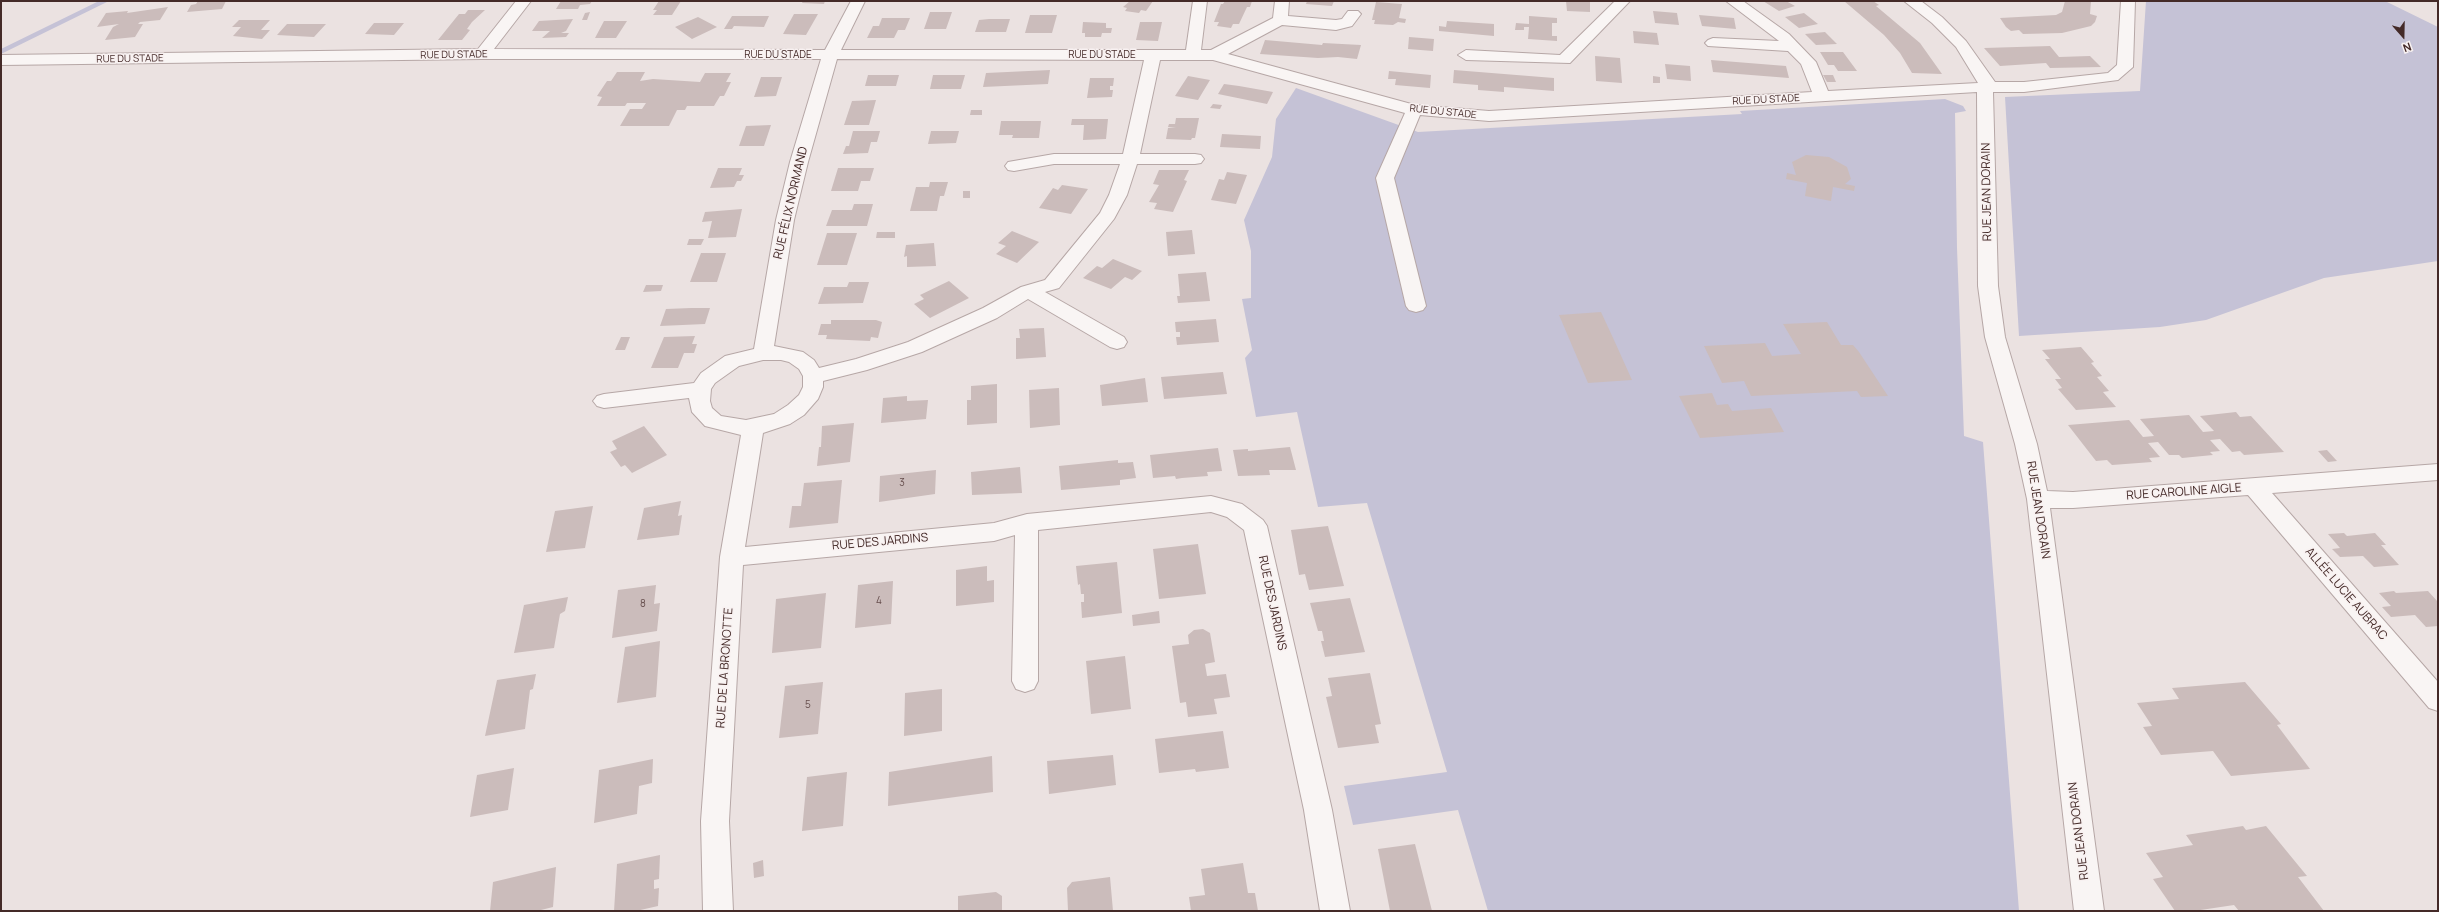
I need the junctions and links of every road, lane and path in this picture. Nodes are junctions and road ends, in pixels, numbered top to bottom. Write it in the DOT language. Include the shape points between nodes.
graph roads {
  1 [pos="524,1"];
  2 [pos="858,1"];
  3 [pos="1200,1"];
  4 [pos="1282,1"];
  5 [pos="1623,1"];
  6 [pos="1733,1"];
  7 [pos="1911,1"];
  8 [pos="2128,1"];
  9 [pos="1353,14"];
  10 [pos="1280,20"];
  11 [pos="1713,43"];
  12 [pos="1792,46"];
  13 [pos="482,54"];
  14 [pos="1466,54"];
  15 [pos="1153,55"];
  16 [pos="1193,55"];
  17 [pos="1214,55"];
  18 [pos="830,56"];
  19 [pos="1,60"];
  20 [pos="1985,87"];
  21 [pos="1822,97"];
  22 [pos="1414,110"];
  23 [pos="1130,158"];
  24 [pos="1195,159"];
  25 [pos="1014,166"];
  26 [pos="1028,291"];
  27 [pos="1416,306"];
  28 [pos="1117,342"];
  29 [pos="763,353"];
  30 [pos="813,376"];
  31 [pos="701,389"];
  32 [pos="604,401"];
  33 [pos="753,427"];
  34 [pos="2438,472"];
  35 [pos="2254,487"];
  36 [pos="2038,499"];
  37 [pos="1027,523"];
  38 [pos="732,557"];
  39 [pos="1025,681"];
  40 [pos="2438,700"];
  41 [pos="718,911"];
  42 [pos="1336,911"];
  43 [pos="2089,911"];
  1 -- 13 [label="street"];
  2 -- 18 [label="street, RUE FÉLIX NORMAND"];
  3 -- 16 [label="street"];
  4 -- 10 [label="street"];
  5 -- 14 [label="street" via="1564,60"];
  6 -- 12 [label="street"];
  7 -- 20 [label="street, RUE JEAN DORAIN" via="1937,20 1961,44 1987,81"];
  8 -- 20 [label="street, RUE DU STADE" via="2126,67 2112,77 2024,87"];
  9 -- 10 [label="street" via="1347,22 1336,25"];
  10 -- 17 [label="street"];
  11 -- 12 [label="street"];
  12 -- 21 [label="street" via="1808,62"];
  13 -- 18 [label="street, RUE DU STADE"];
  13 -- 19 [label="street, RUE DU STADE"];
  15 -- 16 [label="street, RUE DU STADE"];
  15 -- 18 [label="street, RUE DU STADE"];
  15 -- 23 [label="street"];
  16 -- 17 [label="street, RUE DU STADE"];
  17 -- 22 [label="street, RUE DU STADE"];
  18 -- 29 [label="street, RUE FÉLIX NORMAND" via="785,220"];
  20 -- 21 [label="street, RUE DU STADE"];
  20 -- 36 [label="street, RUE JEAN DORAIN" via="1989,293 2002,367 2026,444"];
  21 -- 22 [label="street, RUE DU STADE" via="1489,116"];
  22 -- 27 [label="street" via="1385,178"];
  23 -- 24 [label="street"];
  23 -- 25 [label="street" via="1054,159"];
  23 -- 26 [label="street" via="1108,215 1052,284"];
  26 -- 28 [label="street"];
  26 -- 30 [label="street" via="962,327 915,346 860,365"];
  29 -- 30 [label="street" via="781,353 796,357 807,365"];
  29 -- 31 [label="street" via="747,355 725,364 708,378"];
  30 -- 33 [label="street" via="813,387 807,399 796,410 782,419"];
  31 -- 32 [label="street"];
  31 -- 33 [label="street" via="699,401 703,412 713,421 728,426"];
  33 -- 38 [label="street, RUE DE LA BRONOTTE"];
  34 -- 35 [label="street, RUE CAROLINE AIGLE"];
  35 -- 36 [label="street, RUE CAROLINE AIGLE" via="2073,500"];
  35 -- 40 [label="street, ALLÉE LUCIE AUBRAC"];
  36 -- 43 [label="street, RUE JEAN DORAIN"];
  37 -- 38 [label="street, RUE DES JARDINS" via="994,532"];
  37 -- 39 [label="street"];
  37 -- 42 [label="street, RUE DES JARDINS" via="1211,504 1234,510 1255,526 1318,810"];
  38 -- 41 [label="street, RUE DE LA BRONOTTE" via="715,821"];
}
